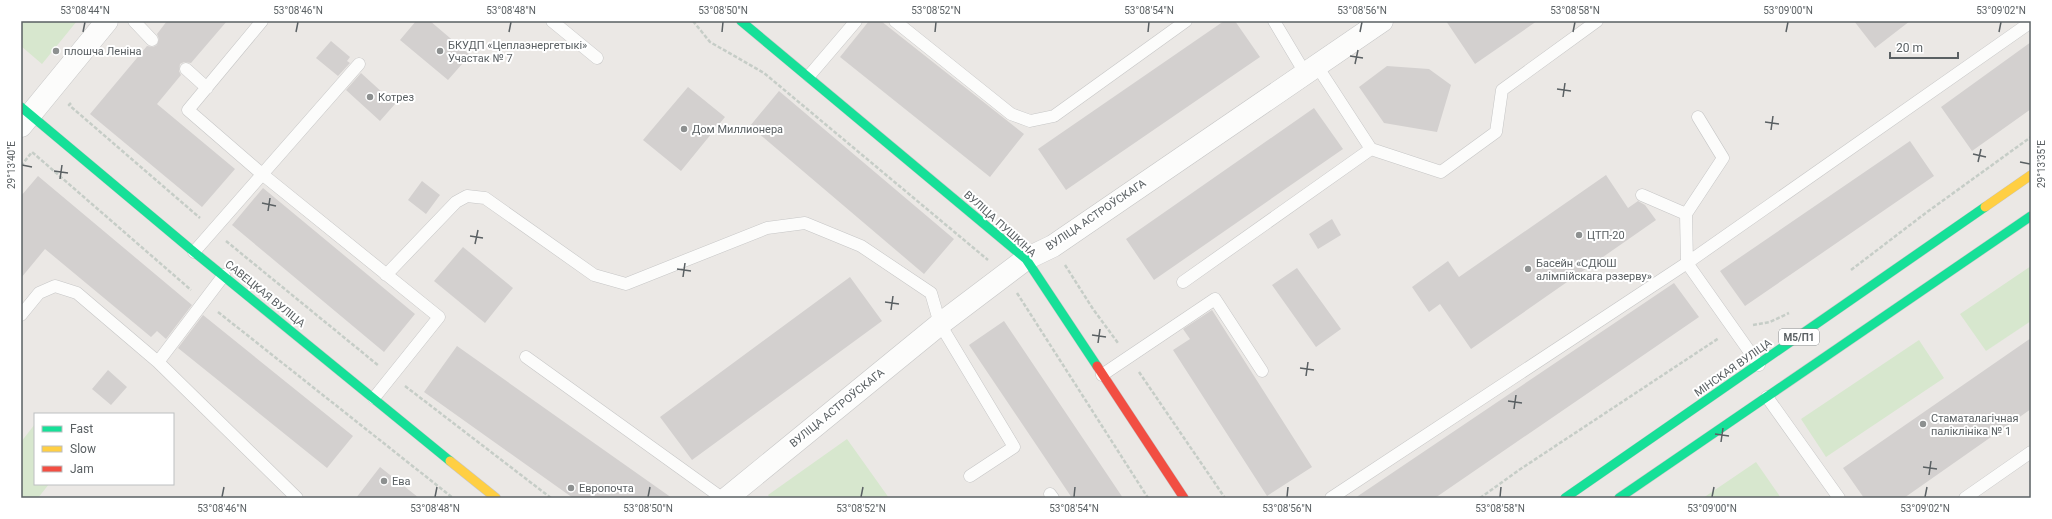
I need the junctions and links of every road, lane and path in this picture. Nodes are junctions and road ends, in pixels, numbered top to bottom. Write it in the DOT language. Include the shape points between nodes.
graph roads {
  1 [pos="107,21"];
  2 [pos="134,21"];
  3 [pos="262,21"];
  4 [pos="552,21"];
  5 [pos="693,21"];
  6 [pos="741,21"];
  7 [pos="856,21"];
  8 [pos="895,21"];
  9 [pos="1186,21"];
  10 [pos="1274,21"];
  11 [pos="1382,21"];
  12 [pos="1597,21"];
  13 [pos="2031,22"];
  14 [pos="152,40"];
  15 [pos="597,58"];
  16 [pos="359,64"];
  17 [pos="186,69"];
  18 [pos="1311,70"];
  19 [pos="809,76"];
  20 [pos="207,88"];
  21 [pos="74,99"];
  22 [pos="24,116"];
  23 [pos="1698,117"];
  24 [pos="2031,137"];
  25 [pos="1372,149"];
  26 [pos="21,166"];
  27 [pos="262,174"];
  28 [pos="2031,175"];
  29 [pos="1642,195"];
  30 [pos="1686,214"];
  31 [pos="2031,216"];
  32 [pos="214,230"];
  33 [pos="194,252"];
  34 [pos="1026,259"];
  35 [pos="1687,263"];
  36 [pos="1064,264"];
  37 [pos="1848,272"];
  38 [pos="224,275"];
  39 [pos="386,275"];
  40 [pos="1006,275"];
  41 [pos="1183,282"];
  42 [pos="203,300"];
  43 [pos="1796,309"];
  44 [pos="21,315"];
  45 [pos="940,324"];
  46 [pos="1733,329"];
  47 [pos="526,356"];
  48 [pos="1128,356"];
  49 [pos="158,362"];
  50 [pos="1759,365"];
  51 [pos="1262,371"];
  52 [pos="1102,375"];
  53 [pos="392,376"];
  54 [pos="1767,397"];
  55 [pos="374,398"];
  56 [pos="2031,452"];
  57 [pos="970,476"];
  58 [pos="297,498"];
  59 [pos="453,498"];
  60 [pos="496,498"];
  61 [pos="551,498"];
  62 [pos="722,498"];
  63 [pos="727,498"];
  64 [pos="1148,498"];
  65 [pos="1184,498"];
  66 [pos="1225,498"];
  67 [pos="1331,498"];
  68 [pos="1480,498"];
  69 [pos="1565,498"];
  70 [pos="1619,498"];
  71 [pos="1839,498"];
  72 [pos="1964,498"];
  1 -- 22 [label="street"];
  2 -- 14 [label="lane"];
  3 -- 20 [label="lane"];
  4 -- 15 [label="lane"];
  5 -- 40 [label="path" via="710,42 764,73"];
  6 -- 19 [label="main road, ВУЛІЦА ПУШКІНА"];
  7 -- 19 [label="lane"];
  8 -- 9 [label="lane" via="1011,114 1030,121 1054,116"];
  10 -- 18 [label="lane"];
  11 -- 18 [label="street, ВУЛІЦА АСТРОЎСКАГА"];
  12 -- 25 [label="lane" via="1502,90 1496,132 1441,172"];
  13 -- 35 [label="lane"];
  16 -- 27 [label="lane"];
  17 -- 20 [label="lane"];
  18 -- 25 [label="lane"];
  18 -- 34 [label="street, ВУЛІЦА АСТРОЎСКАГА" via="1053,246"];
  19 -- 34 [label="main road, ВУЛІЦА ПУШКІНА"];
  20 -- 27 [label="lane" via="188,110"];
  21 -- 32 [label="path" via="69,105"];
  22 -- 33 [label="main road, САВЕЦКАЯ ВУЛІЦА"];
  23 -- 30 [label="lane" via="1723,158"];
  24 -- 37 [label="path"];
  25 -- 41 [label="lane"];
  26 -- 42 [label="path" via="32,152"];
  27 -- 32 [label="lane"];
  27 -- 39 [label="lane"];
  28 -- 50 [label="main road, МІНСКАЯ ВУЛІЦА / М5/П1"];
  29 -- 30 [label="lane"];
  30 -- 35 [label="lane"];
  31 -- 54 [label="main road, М5/П1"];
  32 -- 33 [label="lane"];
  32 -- 53 [label="path"];
  33 -- 38 [label="main road, САВЕЦКАЯ ВУЛІЦА"];
  34 -- 40 [label="street, ВУЛІЦА АСТРОЎСКАГА"];
  34 -- 52 [label="main road, ВУЛІЦА ПУШКІНА"];
  35 -- 46 [label="lane"];
  35 -- 67 [label="lane"];
  36 -- 48 [label="path" via="1092,308"];
  38 -- 42 [label="lane"];
  38 -- 55 [label="main road, САВЕЦКАЯ ВУЛІЦА"];
  39 -- 45 [label="lane" via="456,202 467,196 485,198 594,275 626,284 767,228 805,223 861,246 931,293"];
  39 -- 53 [label="lane" via="439,317"];
  40 -- 45 [label="street, ВУЛІЦА АСТРОЎСКАГА"];
  40 -- 64 [label="path"];
  42 -- 49 [label="lane"];
  42 -- 59 [label="path"];
  43 -- 46 [label="path" via="1770,322"];
  44 -- 49 [label="lane" via="39,293 55,286 77,292"];
  45 -- 57 [label="lane" via="1014,448"];
  45 -- 63 [label="street, ВУЛІЦА АСТРОЎСКАГА"];
  46 -- 50 [label="lane"];
  46 -- 68 [label="path"];
  47 -- 62 [label="lane"];
  48 -- 51 [label="lane" via="1215,299"];
  48 -- 52 [label="lane"];
  48 -- 66 [label="path"];
  49 -- 58 [label="lane"];
  50 -- 69 [label="main road, МІНСКАЯ ВУЛІЦА / М5/П1"];
  52 -- 65 [label="main road, ВУЛІЦА ПУШКІНА"];
  53 -- 55 [label="lane"];
  53 -- 61 [label="path"];
  54 -- 70 [label="main road, М5/П1"];
  54 -- 71 [label="lane"];
  55 -- 60 [label="main road, САВЕЦКАЯ ВУЛІЦА"];
  56 -- 72 [label="lane"];
}
